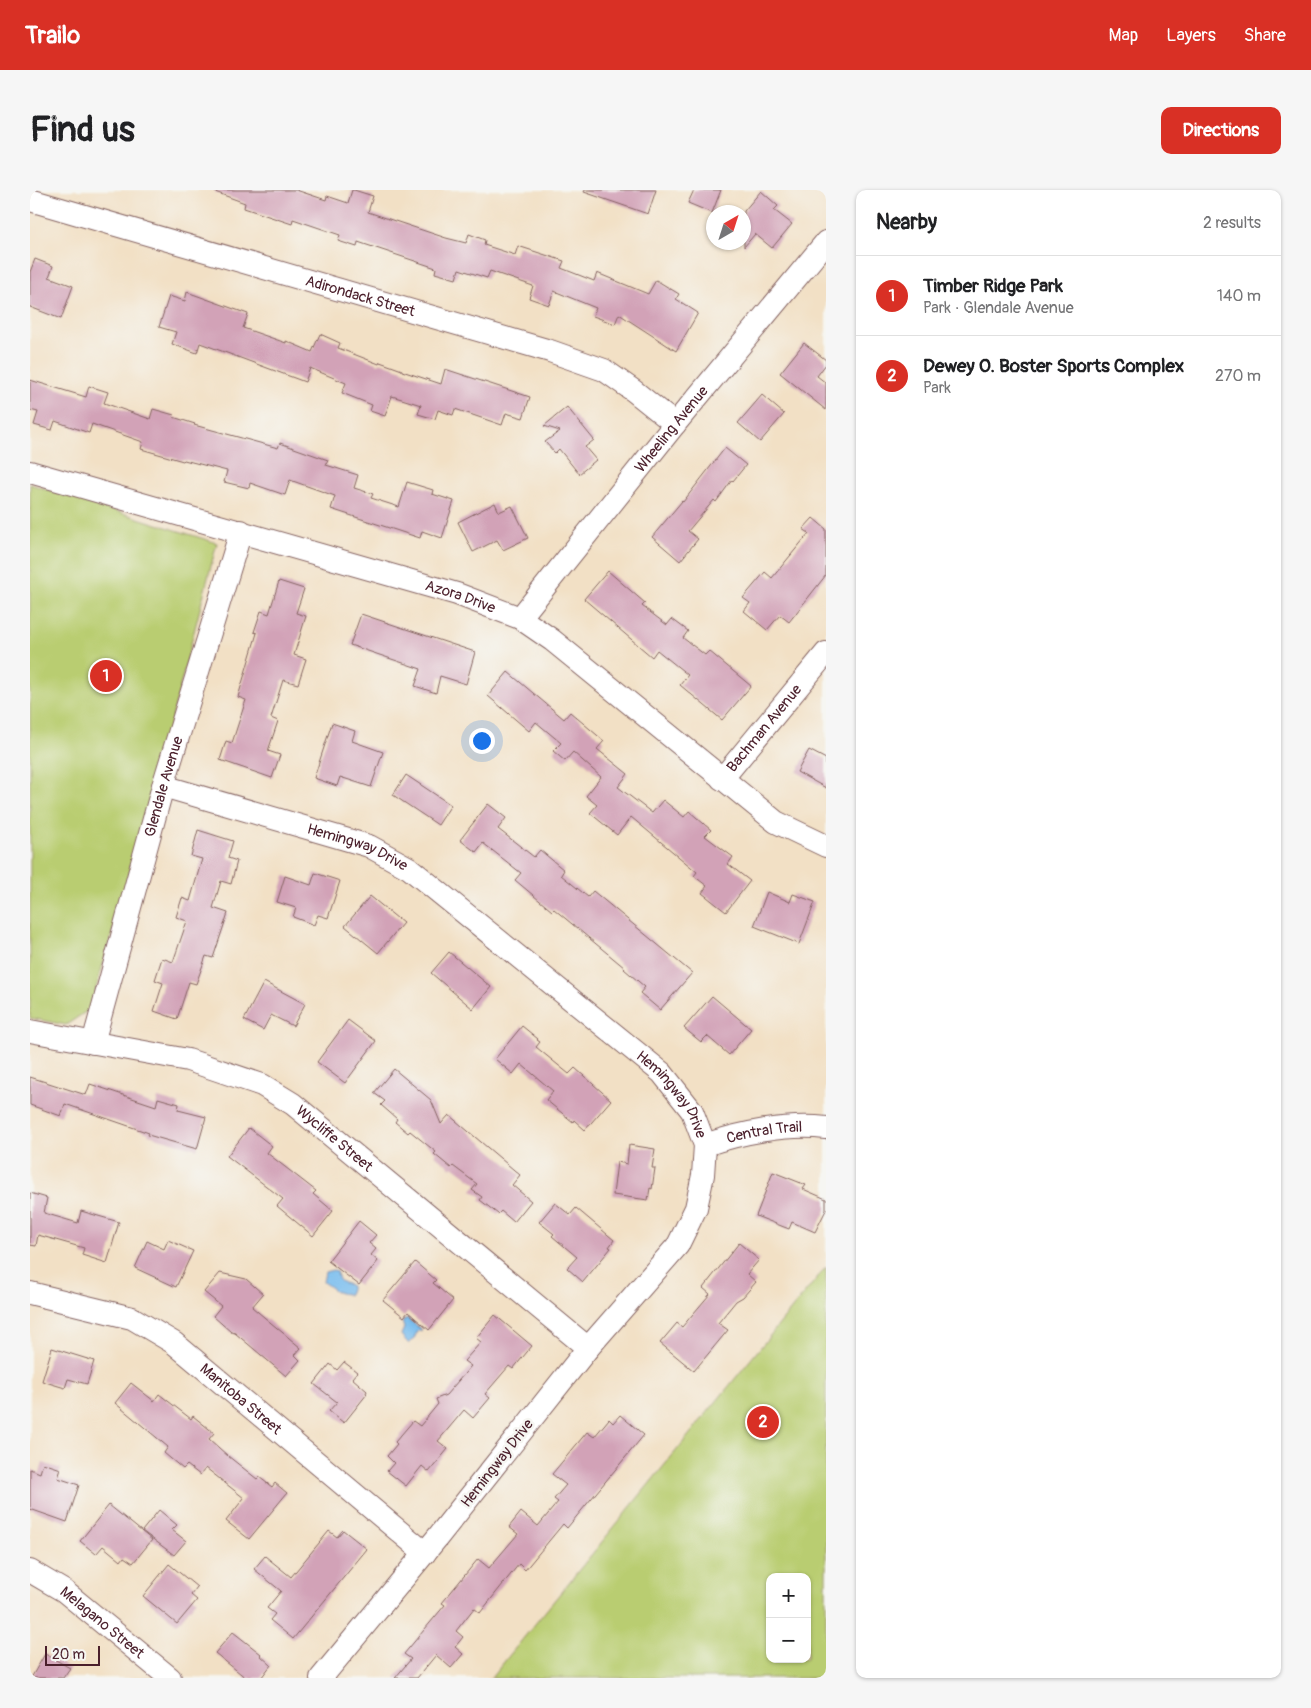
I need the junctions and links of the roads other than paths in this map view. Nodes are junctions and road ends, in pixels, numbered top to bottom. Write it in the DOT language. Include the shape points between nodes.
graph roads {
  1 [pos="30,200"];
  2 [pos="826,242"];
  3 [pos="675,424"];
  4 [pos="30,472"];
  5 [pos="241,532"];
  6 [pos="520,618"];
  7 [pos="826,653"];
  8 [pos="722,779"];
  9 [pos="164,786"];
  10 [pos="826,846"];
  11 [pos="30,1031"];
  12 [pos="93,1043"];
  13 [pos="826,1128"];
  14 [pos="705,1145"];
  15 [pos="30,1293"];
  16 [pos="588,1348"];
  17 [pos="425,1553"];
  18 [pos="30,1571"];
  19 [pos="170,1678"];
  20 [pos="321,1678"];
  1 -- 3 [label="street, Adirondack Street" via="550,350 604,370"];
  2 -- 3 [label="street, Wheeling Avenue"];
  3 -- 6 [label="street, Wheeling Avenue"];
  4 -- 5 [label="street, Azora Drive"];
  5 -- 6 [label="street, Azora Drive" via="457,594"];
  5 -- 9 [label="street, Glendale Avenue"];
  6 -- 8 [label="street, Azora Drive" via="552,640"];
  7 -- 8 [label="street, Bachman Avenue"];
  8 -- 10 [label="street, Azora Drive" via="776,822"];
  9 -- 12 [label="street, Glendale Avenue"];
  9 -- 14 [label="street, Hemingway Drive" via="369,846 409,868 662,1073 692,1111"];
  11 -- 12 [label="street, Wycliffe Street"];
  12 -- 16 [label="street, Wycliffe Street" via="188,1060 262,1085 293,1104"];
  13 -- 14 [label="street, Central Trail" via="781,1128 730,1136"];
  14 -- 16 [label="street, Hemingway Drive" via="696,1208 678,1245"];
  15 -- 17 [label="street, Manitoba Street" via="132,1318 174,1343"];
  16 -- 17 [label="street, Hemingway Drive"];
  17 -- 20 [label="street, Hemingway Drive"];
  18 -- 19 [label="street, Melagano Street" via="64,1591"];
}
